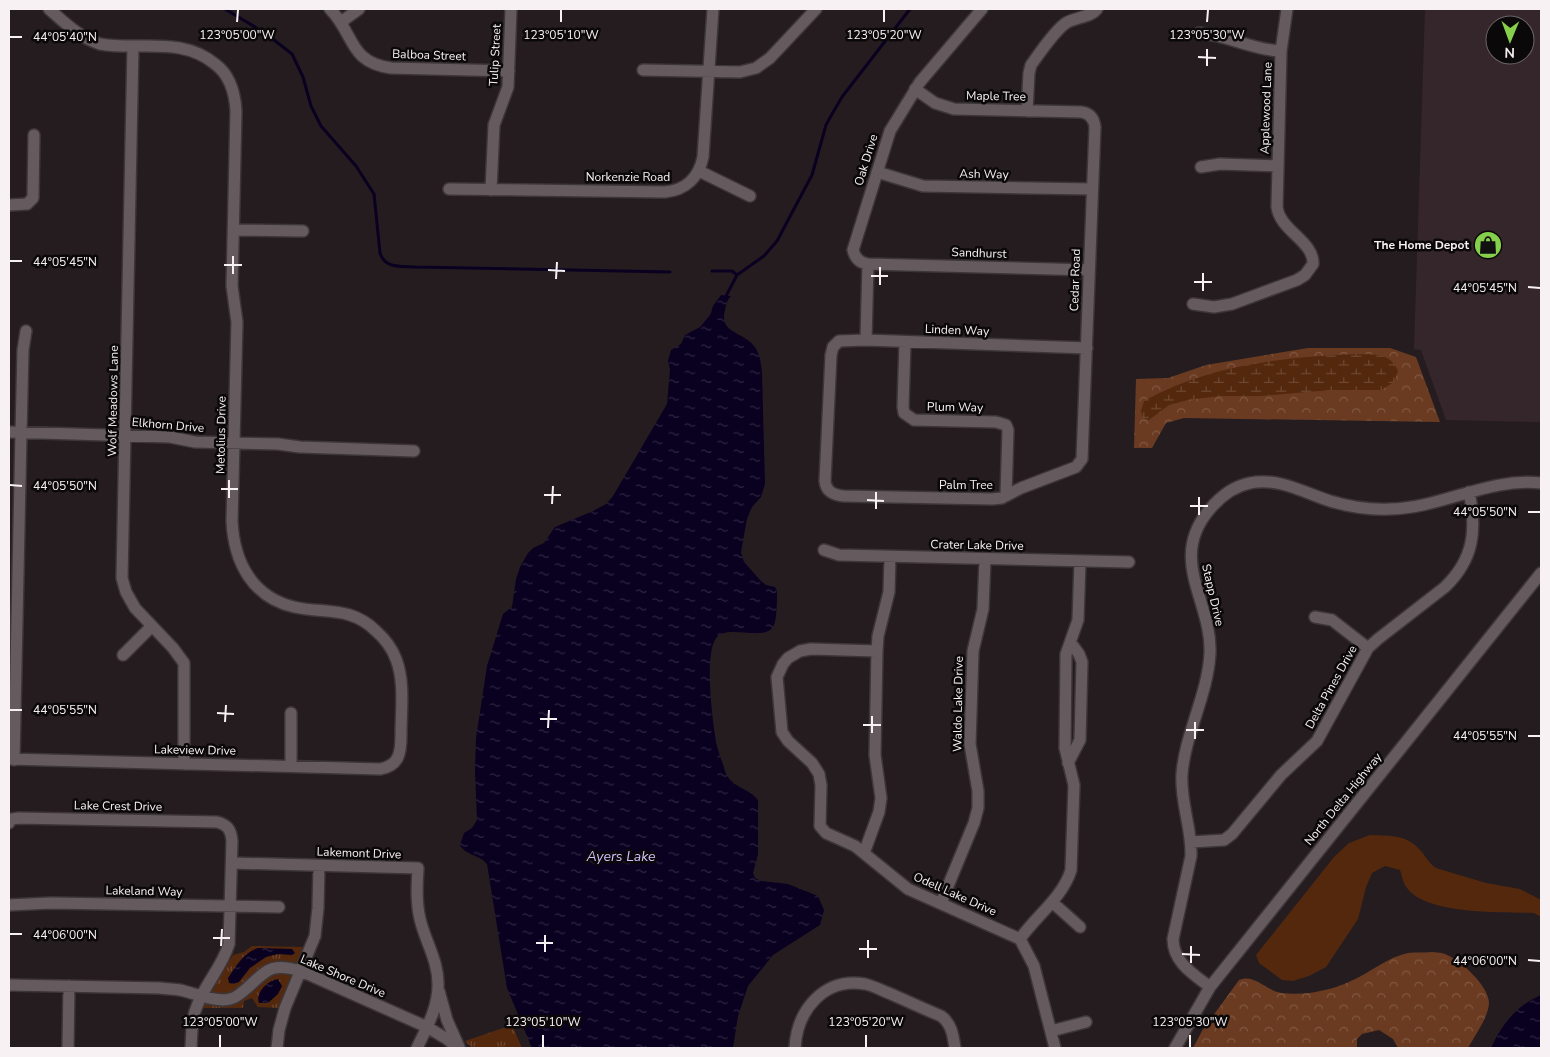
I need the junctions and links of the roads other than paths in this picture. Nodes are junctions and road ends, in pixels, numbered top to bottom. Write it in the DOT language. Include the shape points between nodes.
graph roads {
  1 [pos="49,9"];
  2 [pos="330,9"];
  3 [pos="359,9"];
  4 [pos="511,9"];
  5 [pos="713,9"];
  6 [pos="816,9"];
  7 [pos="982,9"];
  8 [pos="1097,9"];
  9 [pos="1287,9"];
  10 [pos="342,22"];
  11 [pos="1200,33"];
  12 [pos="133,46"];
  13 [pos="1281,51"];
  14 [pos="643,70"];
  15 [pos="509,71"];
  16 [pos="709,72"];
  17 [pos="915,89"];
  18 [pos="1027,111"];
  19 [pos="1081,112"];
  20 [pos="34,135"];
  21 [pos="1278,166"];
  22 [pos="1201,167"];
  23 [pos="699,171"];
  24 [pos="877,172"];
  25 [pos="449,189"];
  26 [pos="1092,189"];
  27 [pos="491,190"];
  28 [pos="750,196"];
  29 [pos="9,205"];
  30 [pos="234,230"];
  31 [pos="303,231"];
  32 [pos="868,264"];
  33 [pos="1089,270"];
  34 [pos="1193,304"];
  35 [pos="26,331"];
  36 [pos="866,340"];
  37 [pos="905,342"];
  38 [pos="1087,348"];
  39 [pos="9,432"];
  40 [pos="21,433"];
  41 [pos="126,435"];
  42 [pos="234,443"];
  43 [pos="414,451"];
  44 [pos="1083,456"];
  45 [pos="1541,483"];
  46 [pos="1469,492"];
  47 [pos="836,495"];
  48 [pos="1006,496"];
  49 [pos="824,550"];
  50 [pos="890,557"];
  51 [pos="985,559"];
  52 [pos="1080,561"];
  53 [pos="1130,562"];
  54 [pos="1541,573"];
  55 [pos="1315,617"];
  56 [pos="151,627"];
  57 [pos="1071,644"];
  58 [pos="1368,648"];
  59 [pos="877,651"];
  60 [pos="123,655"];
  61 [pos="291,713"];
  62 [pos="11,760"];
  63 [pos="1068,763"];
  64 [pos="184,764"];
  65 [pos="290,766"];
  66 [pos="380,769"];
  67 [pos="9,823"];
  68 [pos="1191,842"];
  69 [pos="864,853"];
  70 [pos="232,863"];
  71 [pos="319,866"];
  72 [pos="1052,902"];
  73 [pos="941,903"];
  74 [pos="9,905"];
  75 [pos="231,906"];
  76 [pos="278,907"];
  77 [pos="1080,927"];
  78 [pos="1020,939"];
  79 [pos="301,971"];
  80 [pos="9,985"];
  81 [pos="69,986"];
  82 [pos="438,987"];
  83 [pos="1210,987"];
  84 [pos="202,995"];
  85 [pos="1086,1022"];
  86 [pos="427,1028"];
  87 [pos="1051,1031"];
  88 [pos="68,1048"];
  89 [pos="191,1048"];
  90 [pos="277,1048"];
  91 [pos="417,1048"];
  92 [pos="459,1048"];
  93 [pos="795,1048"];
  94 [pos="956,1048"];
  95 [pos="1055,1048"];
  96 [pos="1175,1048"];
  1 -- 12 [label="street, Metolius Drive" via="91,41"];
  2 -- 10 [label="street, Balboa Street"];
  3 -- 10 [label="street"];
  4 -- 15 [label="street, Tulip Street"];
  5 -- 16 [label="street"];
  6 -- 16 [label="street" via="770,58 756,68 740,72"];
  7 -- 17 [label="street, Oak Drive"];
  8 -- 18 [label="street" via="1062,25 1031,65"];
  9 -- 13 [label="street, Applewood Lane"];
  10 -- 15 [label="street, Balboa Street" via="357,52 380,67"];
  11 -- 13 [label="street, Applewood Lane" via="1259,49"];
  12 -- 30 [label="street, Metolius Drive" via="194,50 219,67 228,80 236,111"];
  12 -- 41 [label="street, Wolf Meadows Lane"];
  13 -- 21 [label="street, Applewood Lane"];
  14 -- 16 [label="street"];
  15 -- 27 [label="street, Tulip Street" via="507,93 495,118"];
  16 -- 23 [label="street"];
  17 -- 18 [label="street, Maple Tree" via="947,108"];
  17 -- 24 [label="street, Oak Drive" via="888,134"];
  18 -- 19 [label="street, Maple Tree"];
  19 -- 26 [label="street, Cedar Road" via="1088,114 1094,124"];
  20 -- 29 [label="street" via="33,198 27,204"];
  21 -- 22 [label="street, Applewood Lane" via="1220,164"];
  21 -- 34 [label="street, Applewood Lane" via="1278,213 1311,253 1310,270 1297,280 1241,302 1214,307"];
  23 -- 27 [label="street, Norkenzie Road" via="681,188 665,192"];
  23 -- 28 [label="street"];
  24 -- 26 [label="street, Ash Way" via="923,186"];
  24 -- 32 [label="street, Oak Drive" via="853,250 858,260"];
  25 -- 27 [label="street, Norkenzie Road"];
  26 -- 33 [label="street, Cedar Road"];
  30 -- 31 [label="street"];
  30 -- 42 [label="street, Metolius Drive" via="232,286 237,322"];
  32 -- 33 [label="street, Sandhurst"];
  32 -- 36 [label="street"];
  33 -- 38 [label="street, Cedar Road"];
  35 -- 40 [label="street"];
  36 -- 37 [label="street, Linden Way"];
  36 -- 47 [label="street, Linden Way" via="839,341 832,351 825,481 828,490"];
  37 -- 38 [label="street, Linden Way"];
  37 -- 48 [label="street, Plum Way" via="904,413 914,420 1006,425"];
  38 -- 44 [label="street, Cedar Road"];
  39 -- 40 [label="street, Elkhorn Drive"];
  40 -- 41 [label="street, Elkhorn Drive"];
  40 -- 62 [label="street"];
  41 -- 42 [label="street, Elkhorn Drive"];
  41 -- 56 [label="street, Wolf Meadows Lane" via="123,586 130,601"];
  42 -- 43 [label="street, Elkhorn Drive"];
  42 -- 66 [label="street, Metolius Drive" via="233,539 240,563 252,582 272,598 293,607 343,612 370,624 386,640 396,658 402,682 401,752 396,762"];
  44 -- 48 [label="street, Palm Tree" via="1076,467"];
  45 -- 46 [label="street, Stapp Drive" via="1517,482"];
  46 -- 58 [label="street, Delta Pines Drive" via="1473,536 1460,570 1445,587"];
  46 -- 68 [label="street, Stapp Drive" via="1414,507 1376,509 1347,505 1262,481 1230,490 1208,510 1198,527 1191,558 1210,651 1207,678 1182,774"];
  47 -- 48 [label="street, Palm Tree" via="988,500"];
  49 -- 50 [label="street, Crater Lake Drive" via="839,555"];
  50 -- 51 [label="street, Crater Lake Drive"];
  50 -- 59 [label="street" via="889,592"];
  51 -- 52 [label="street, Crater Lake Drive"];
  51 -- 73 [label="street, Waldo Lake Drive" via="983,609 973,650 970,744 978,808"];
  52 -- 53 [label="street, Crater Lake Drive"];
  52 -- 57 [label="street" via="1078,620"];
  54 -- 83 [label="street, North Delta Highway"];
  55 -- 58 [label="street" via="1332,620"];
  56 -- 60 [label="street"];
  56 -- 64 [label="street, Wolf Meadows Lane" via="184,663"];
  57 -- 63 [label="street" via="1066,654 1064,743"];
  57 -- 63 [label="street" via="1082,662 1080,740"];
  58 -- 68 [label="street, Delta Pines Drive" via="1317,741 1281,775 1232,834 1224,840"];
  59 -- 69 [label="street" via="875,755 881,798"];
  59 -- 69 [label="street, Odell Lake Drive" via="800,651 788,657 776,682 784,735 819,774 820,826 826,833"];
  61 -- 65 [label="street"];
  62 -- 64 [label="street, Lakeview Drive"];
  63 -- 72 [label="street" via="1074,785 1072,865 1067,882"];
  64 -- 65 [label="street, Lakeview Drive"];
  65 -- 66 [label="street, Lakeview Drive"];
  67 -- 70 [label="street, Lake Crest Drive" via="19,818 217,822 228,827 232,835"];
  68 -- 83 [label="street, Stapp Drive" via="1173,944 1182,964"];
  69 -- 73 [label="street, Odell Lake Drive" via="903,886"];
  70 -- 71 [label="street, Lakemont Drive"];
  70 -- 75 [label="street"];
  71 -- 79 [label="street" via="317,928"];
  71 -- 82 [label="street, Lakemont Drive" via="418,868 420,919 436,966"];
  72 -- 77 [label="street"];
  72 -- 78 [label="street"];
  73 -- 78 [label="street, Odell Lake Drive"];
  74 -- 75 [label="street, Lakeland Way" via="51,902"];
  75 -- 76 [label="street, Lakeland Way"];
  75 -- 84 [label="street" via="227,951"];
  78 -- 87 [label="street" via="1034,966"];
  79 -- 84 [label="street, Lake Shore Drive" via="286,966 272,968 237,996 227,1000"];
  79 -- 86 [label="street, Lake Shore Drive"];
  79 -- 90 [label="street" via="279,1030"];
  80 -- 81 [label="street, Lake Shore Drive"];
  81 -- 84 [label="street, Lake Shore Drive" via="160,988"];
  81 -- 88 [label="street"];
  82 -- 86 [label="street, Lakemont Drive"];
  82 -- 92 [label="street"];
  83 -- 96 [label="street, North Delta Highway"];
  84 -- 89 [label="street" via="193,1015"];
  85 -- 87 [label="street"];
  86 -- 91 [label="street, Lakemont Drive"];
  86 -- 92 [label="street, Lake Shore Drive"];
  87 -- 95 [label="street"];
  93 -- 94 [label="street" via="799,1025 808,1006 832,988 849,984 872,986 941,1016 947,1021"];
}
